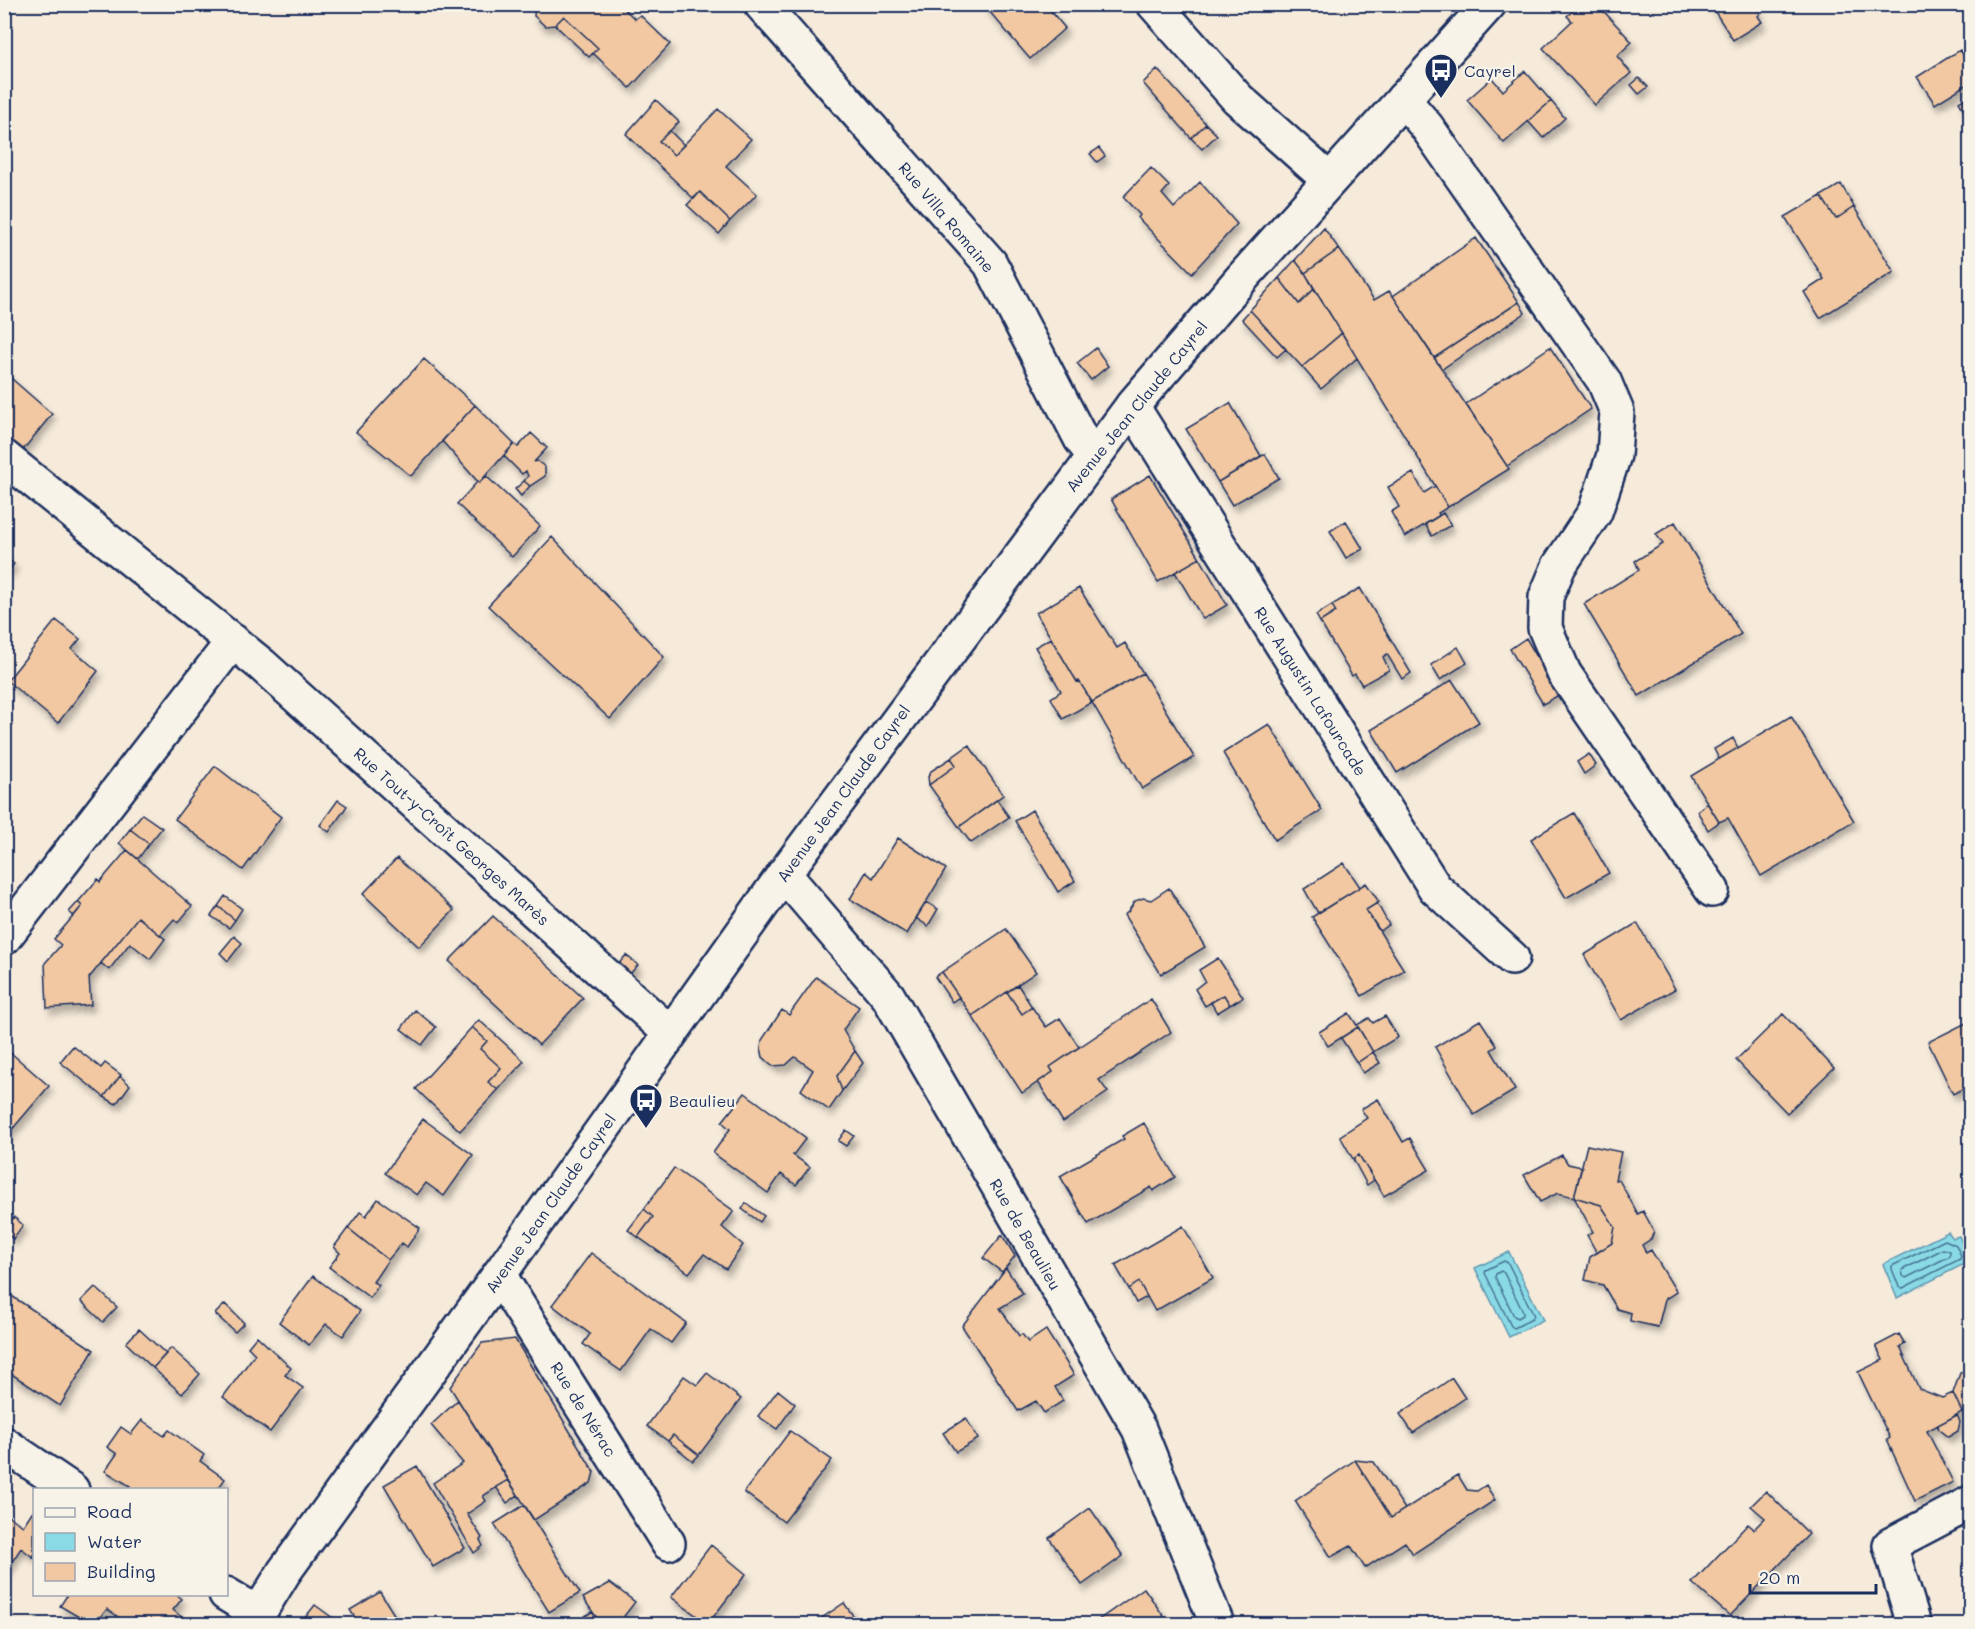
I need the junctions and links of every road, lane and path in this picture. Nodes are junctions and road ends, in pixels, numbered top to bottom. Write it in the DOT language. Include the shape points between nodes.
graph roads {
  1 [pos="762,4"];
  2 [pos="1154,4"];
  3 [pos="1489,4"];
  4 [pos="1403,99"];
  5 [pos="1329,180"];
  6 [pos="1132,406"];
  7 [pos="1094,456"];
  8 [pos="4,458"];
  9 [pos="233,641"];
  10 [pos="784,873"];
  11 [pos="1712,890"];
  12 [pos="4,938"];
  13 [pos="1512,958"];
  14 [pos="670,1033"];
  15 [pos="499,1275"];
  16 [pos="4,1444"];
  17 [pos="69,1488"];
  18 [pos="1971,1503"];
  19 [pos="668,1543"];
  20 [pos="228,1596"];
  21 [pos="256,1619"];
  22 [pos="1217,1624"];
  23 [pos="1914,1624"];
  1 -- 7 [label="street, Rue Villa Romaine" via="990,263"];
  2 -- 5 [label="street" via="1237,98"];
  3 -- 4 [label="street, Avenue Jean Claude Cayrel"];
  4 -- 5 [label="street, Avenue Jean Claude Cayrel"];
  4 -- 11 [label="street" via="1427,127 1604,381 1617,412 1614,456 1595,512 1559,566 1546,597 1545,628 1564,673"];
  5 -- 6 [label="street, Avenue Jean Claude Cayrel"];
  6 -- 7 [label="street, Avenue Jean Claude Cayrel"];
  6 -- 13 [label="street, Rue Augustin Lafourcade" via="1435,888"];
  7 -- 10 [label="street, Avenue Jean Claude Cayrel"];
  8 -- 9 [label="street, Rue Tout-y-Croît Georges Marès"];
  9 -- 12 [label="street"];
  9 -- 14 [label="street, Rue Tout-y-Croît Georges Marès"];
  10 -- 14 [label="street, Avenue Jean Claude Cayrel"];
  10 -- 22 [label="street, Rue de Beaulieu" via="888,996 1139,1429"];
  14 -- 15 [label="street, Avenue Jean Claude Cayrel"];
  15 -- 19 [label="street, Rue de Nérac"];
  15 -- 21 [label="street, Avenue Jean Claude Cayrel" via="284,1572"];
  16 -- 17 [label="street"];
  18 -- 23 [label="street" via="1890,1545"];
  20 -- 21 [label="street"];
}
